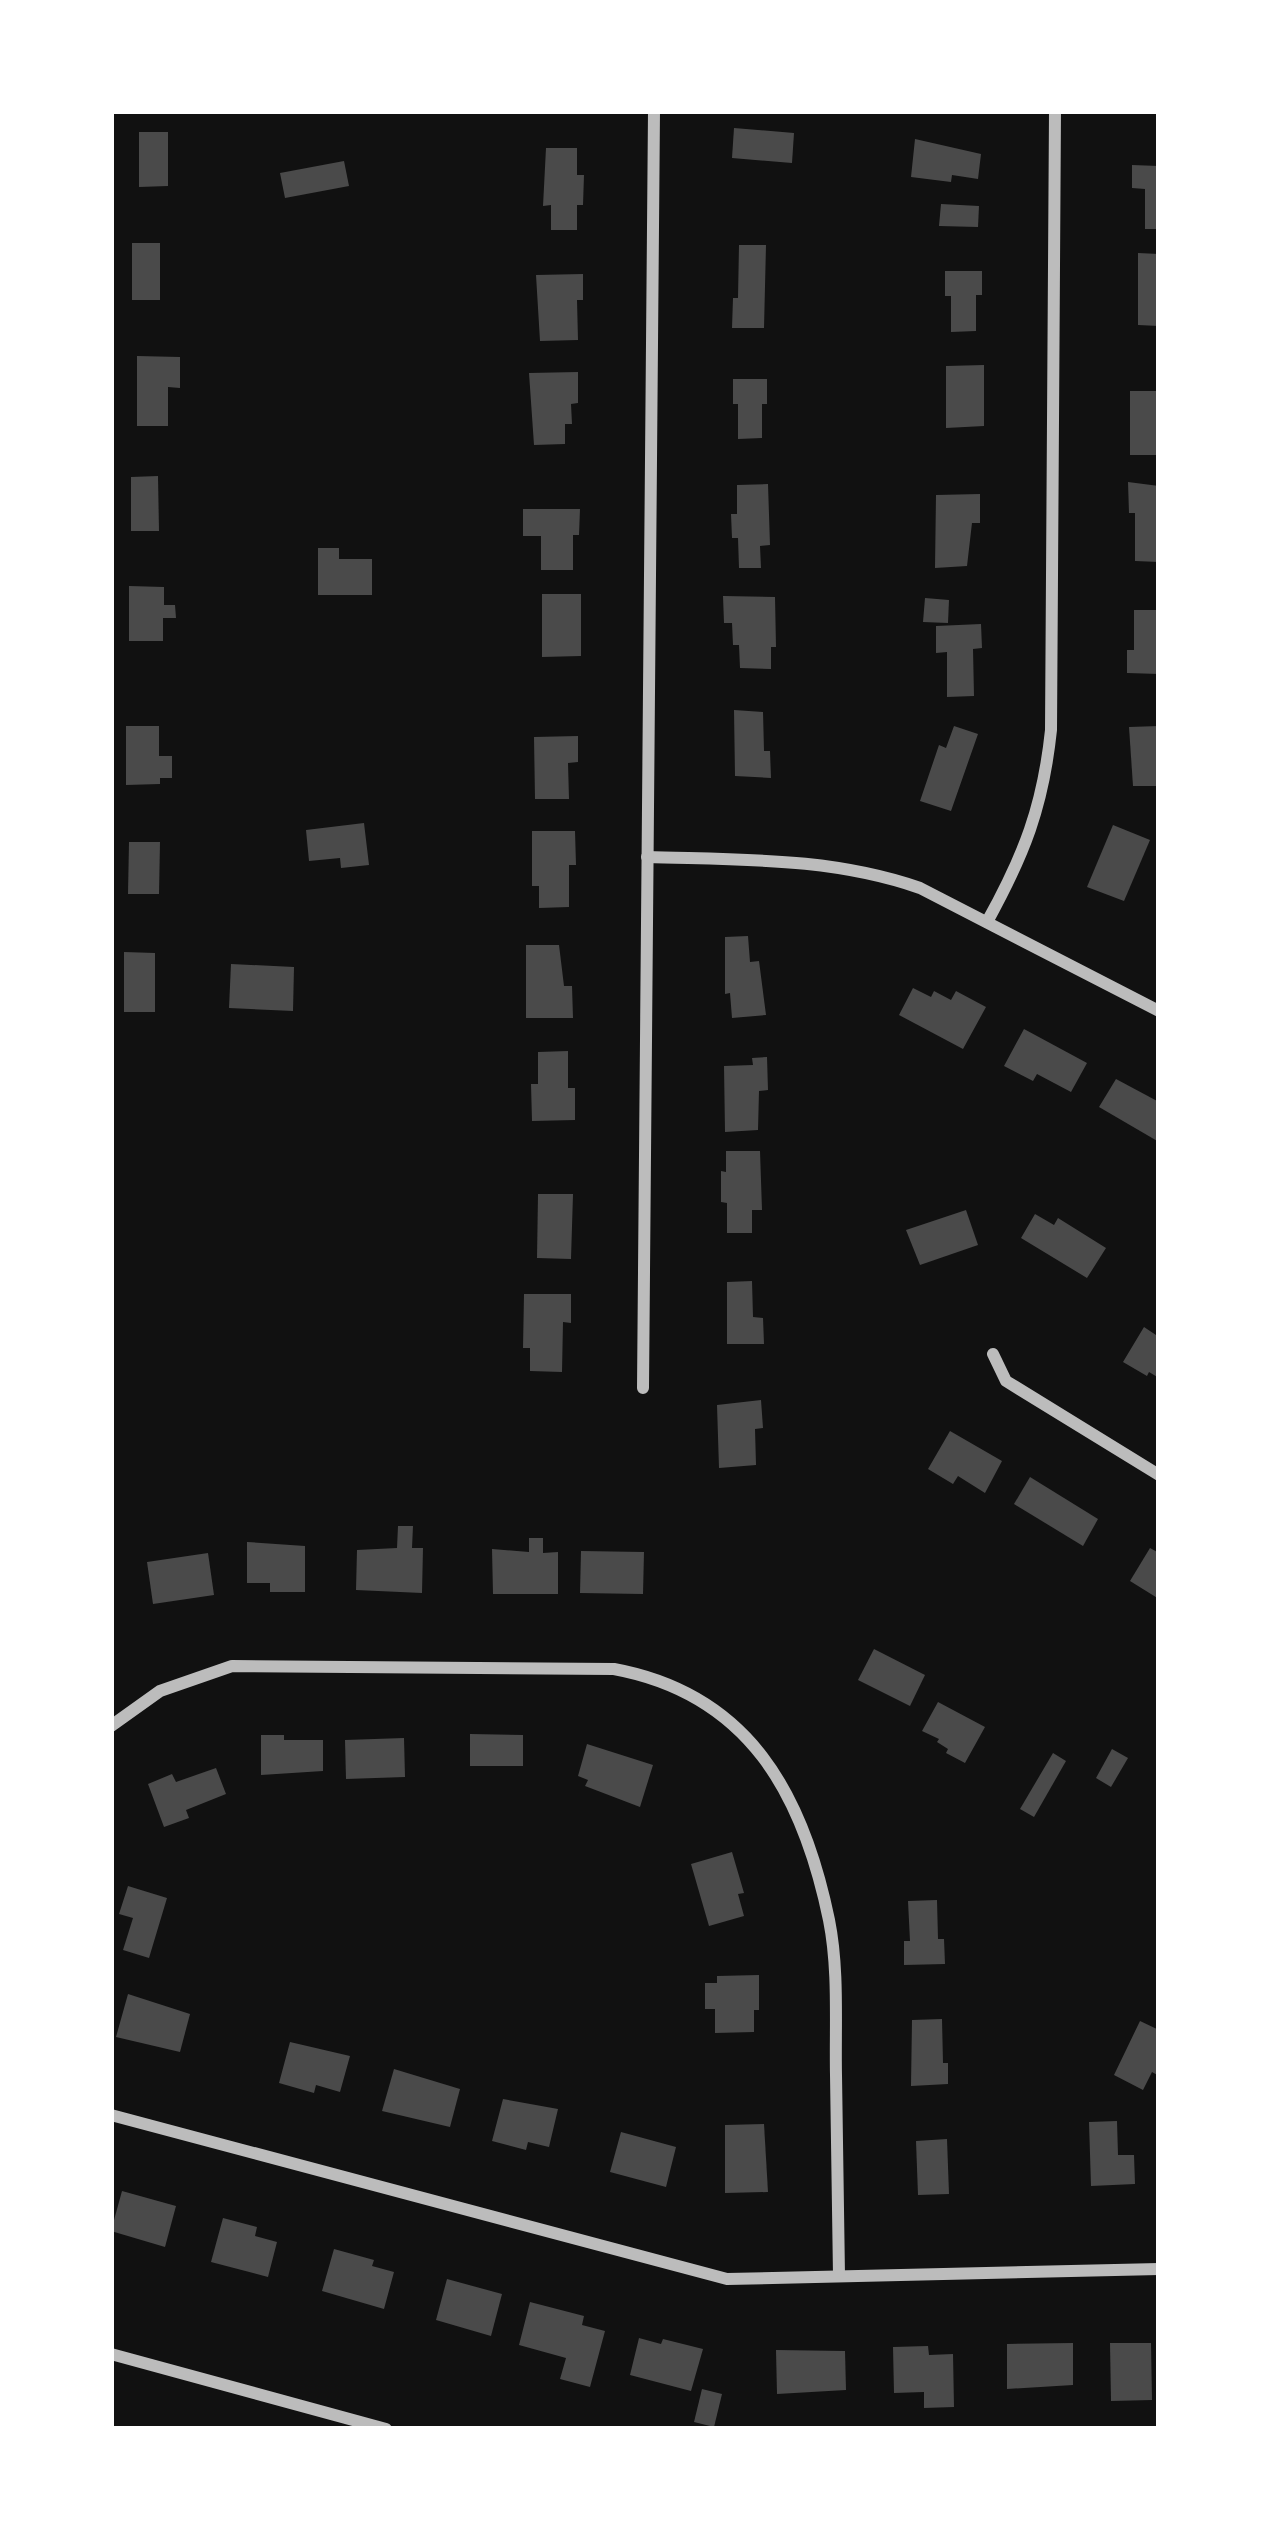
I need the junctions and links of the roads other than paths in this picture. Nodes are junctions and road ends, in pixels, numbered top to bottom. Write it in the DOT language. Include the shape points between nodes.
graph roads {
  1 [pos="654,111"];
  2 [pos="1055,111"];
  3 [pos="647,857"];
  4 [pos="987,922"];
  5 [pos="1159,1011"];
  6 [pos="993,1354"];
  7 [pos="643,1388"];
  8 [pos="1159,1475"];
  9 [pos="111,1726"];
  10 [pos="111,2115"];
  11 [pos="1159,2270"];
  12 [pos="839,2276"];
  13 [pos="111,2354"];
  14 [pos="386,2429"];
  1 -- 3 [label="street"];
  2 -- 4 [label="street" via="1051,730 1038,815"];
  3 -- 4 [label="street" via="848,867 920,888"];
  3 -- 7 [label="street"];
  4 -- 5 [label="street"];
  6 -- 8 [label="street" via="1006,1381"];
  9 -- 12 [label="street" via="178,1684 258,1664 614,1670 709,1705 782,1782 830,1923"];
  10 -- 12 [label="street" via="677,2268 727,2279"];
  11 -- 12 [label="street"];
  13 -- 14 [label="street"];
}
